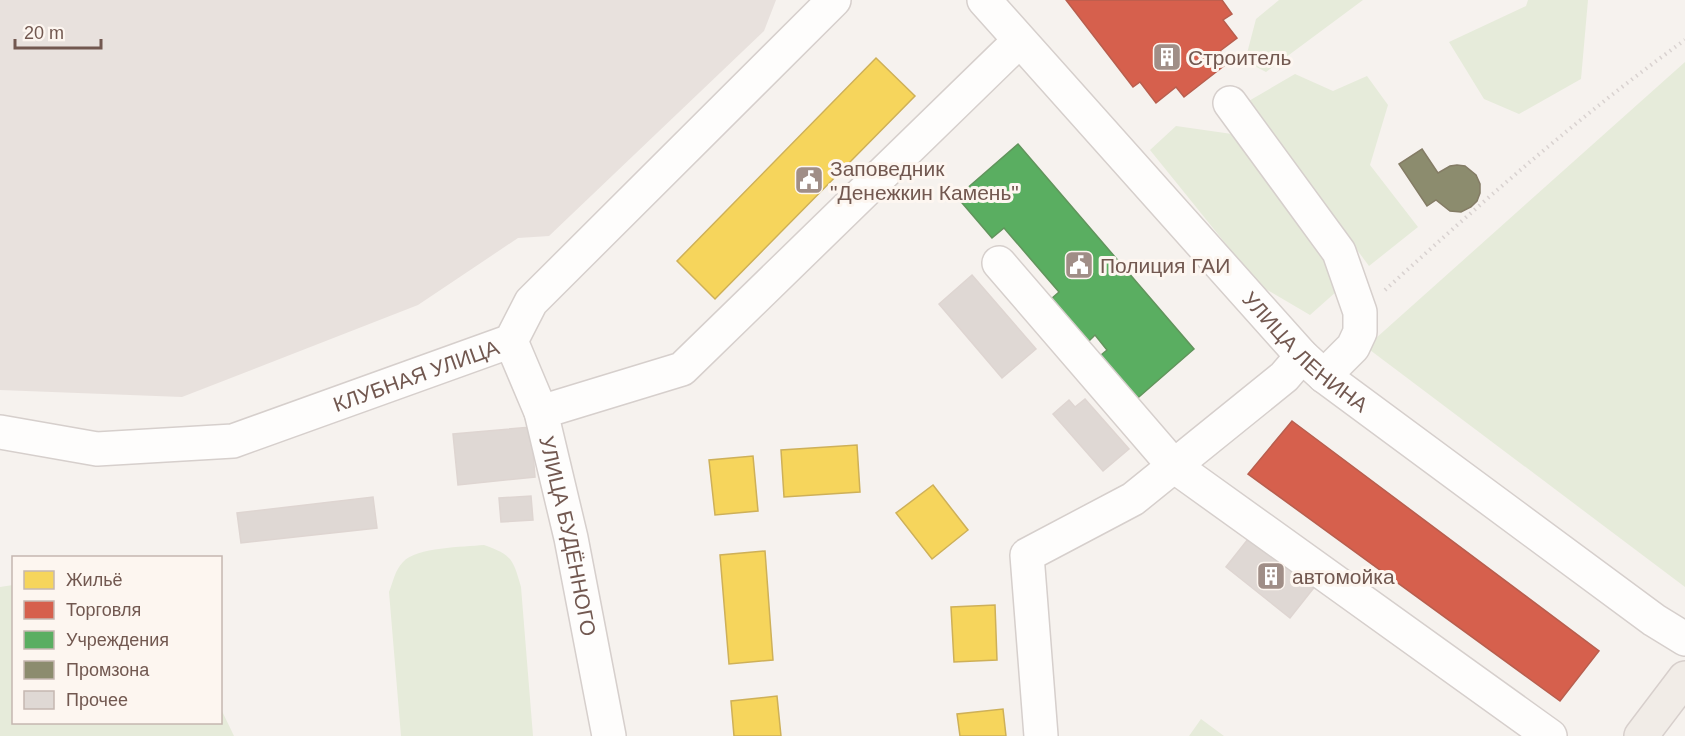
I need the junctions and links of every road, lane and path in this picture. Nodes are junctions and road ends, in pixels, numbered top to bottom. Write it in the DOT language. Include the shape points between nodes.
graph roads {
  1 [pos="834,0"];
  2 [pos="984,0"];
  3 [pos="1685,40"];
  4 [pos="1019,41"];
  5 [pos="1230,103"];
  6 [pos="999,262"];
  7 [pos="1360,312"];
  8 [pos="511,341"];
  9 [pos="1313,366"];
  10 [pos="541,412"];
  11 [pos="0,432"];
  12 [pos="1174,466"];
  13 [pos="1685,639"];
  14 [pos="1685,678"];
  15 [pos="609,736"];
  16 [pos="1041,736"];
  17 [pos="1550,736"];
  18 [pos="1641,736"];
  1 -- 8 [label="street, КЛУБНАЯ УЛИЦА" via="531,302"];
  2 -- 4 [label="street, УЛИЦА ЛЕНИНА"];
  3 -- 7 [label="path" via="1630,79 1508,179"];
  4 -- 9 [label="street, УЛИЦА ЛЕНИНА"];
  4 -- 10 [label="street" via="682,369"];
  5 -- 7 [label="street" via="1339,252"];
  6 -- 12 [label="street"];
  7 -- 9 [label="street" via="1360,332 1353,347"];
  8 -- 10 [label="street, УЛИЦА БУДЁННОГО"];
  8 -- 11 [label="street, КЛУБНАЯ УЛИЦА" via="233,441 97,449"];
  9 -- 12 [label="street" via="1284,377"];
  9 -- 13 [label="street, УЛИЦА ЛЕНИНА" via="1653,620"];
  10 -- 15 [label="street, УЛИЦА БУДЁННОГО" via="571,538"];
  12 -- 16 [label="street" via="1133,499 1027,555"];
  12 -- 17 [label="street"];
  14 -- 18 [label="main road"];
}
